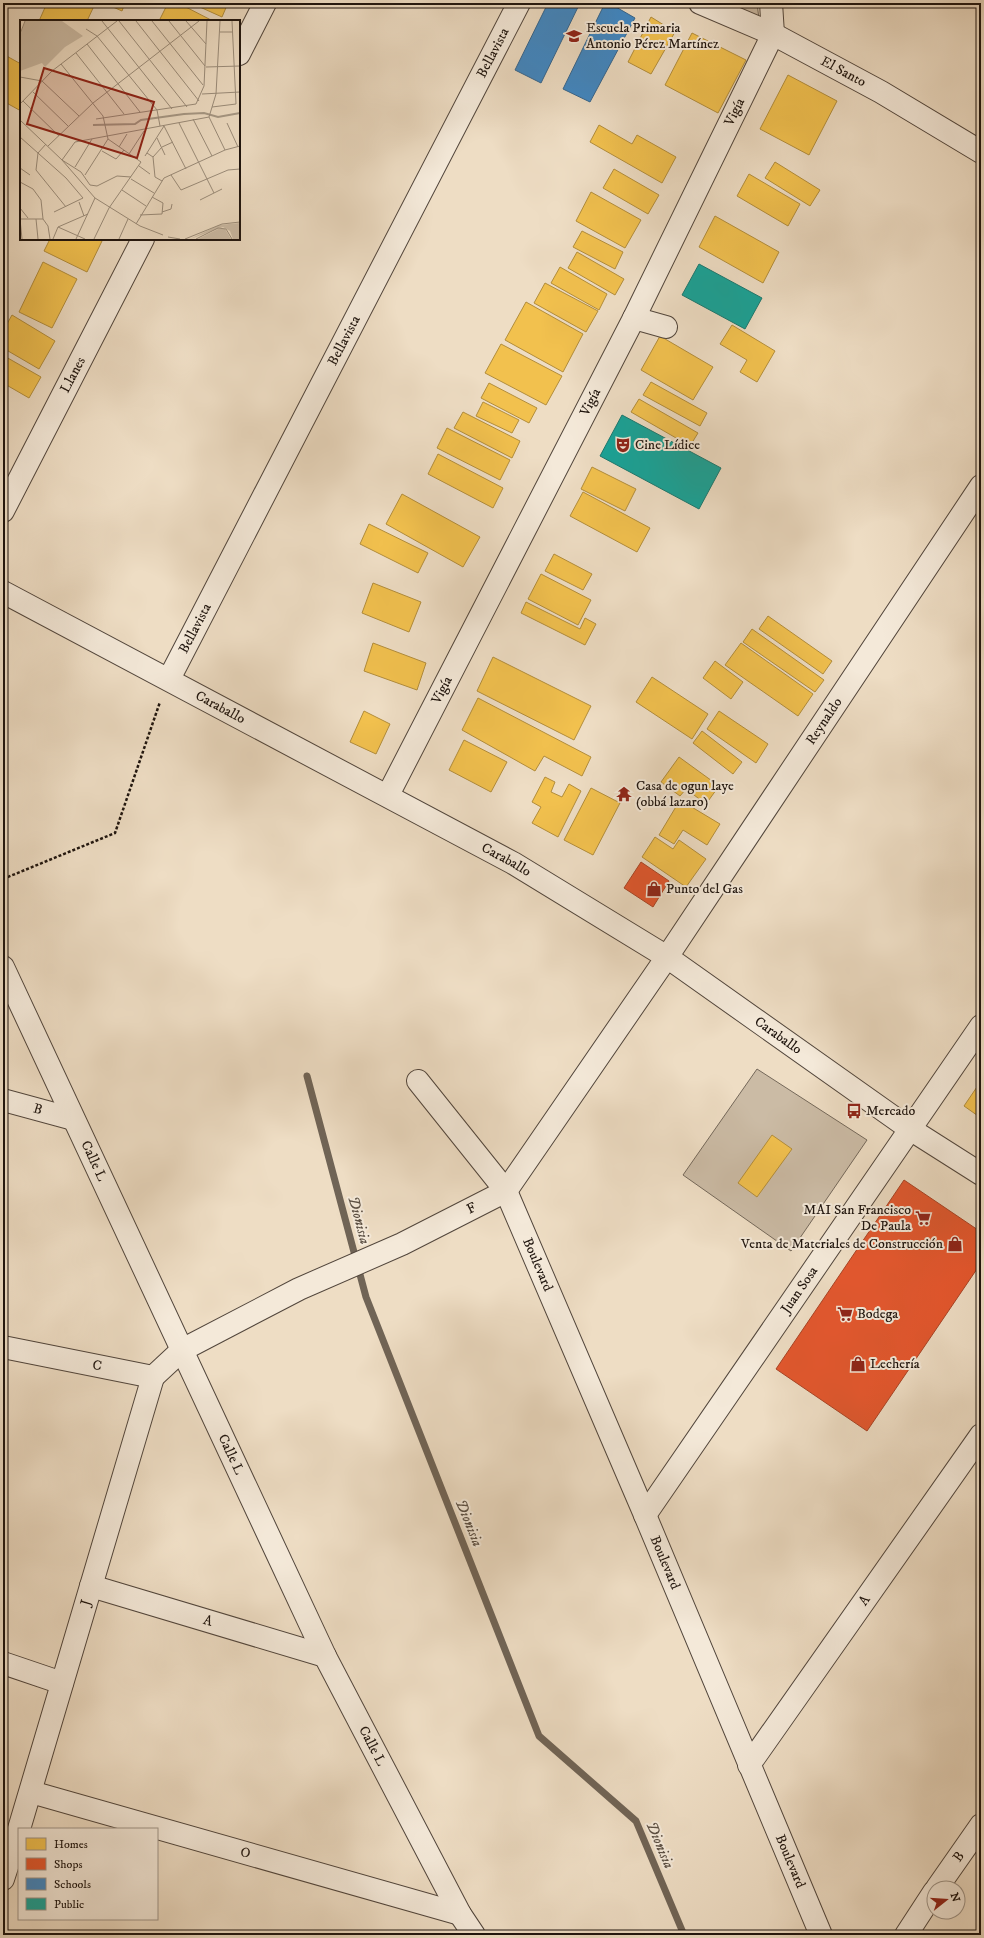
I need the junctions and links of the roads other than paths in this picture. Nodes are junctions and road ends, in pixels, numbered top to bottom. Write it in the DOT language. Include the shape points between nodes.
graph roads {
  1 [pos="265,3"];
  2 [pos="519,3"];
  3 [pos="700,3"];
  4 [pos="771,3"];
  5 [pos="773,34"];
  6 [pos="240,52"];
  7 [pos="981,152"];
  8 [pos="142,240"];
  9 [pos="634,318"];
  10 [pos="666,327"];
  11 [pos="981,486"];
  12 [pos="3,511"];
  13 [pos="3,592"];
  14 [pos="169,679"];
  15 [pos="388,795"];
  16 [pos="667,957"];
  17 [pos="3,967"];
  18 [pos="981,1026"];
  19 [pos="418,1081"];
  20 [pos="3,1100"];
  21 [pos="73,1119"];
  22 [pos="910,1129"];
  23 [pos="981,1174"];
  24 [pos="506,1191"];
  25 [pos="3,1347"];
  26 [pos="182,1350"];
  27 [pos="153,1377"];
  28 [pos="981,1435"];
  29 [pos="645,1515"];
  30 [pos="91,1586"];
  31 [pos="325,1656"];
  32 [pos="3,1663"];
  33 [pos="62,1683"];
  34 [pos="748,1765"];
  35 [pos="31,1792"];
  36 [pos="981,1825"];
  37 [pos="20,1828"];
  38 [pos="158,1828"];
  39 [pos="158,1828"];
  40 [pos="18,1833"];
  41 [pos="3,1879"];
  42 [pos="943,1880"];
  43 [pos="926,1904"];
  44 [pos="460,1914"];
  45 [pos="474,1935"];
  46 [pos="821,1935"];
  47 [pos="906,1935"];
  1 -- 6 [label="street"];
  2 -- 14 [label="street, Bellavista"];
  3 -- 5 [label="street, El Santo"];
  4 -- 5 [label="street, Vigía"];
  5 -- 7 [label="street, El Santo" via="881,92"];
  5 -- 9 [label="street, Vigía"];
  8 -- 12 [label="street, Llanes"];
  9 -- 10 [label="street"];
  9 -- 15 [label="street, Vigía"];
  11 -- 16 [label="street, Reynaldo"];
  13 -- 14 [label="street, Caraballo"];
  14 -- 15 [label="street, Caraballo"];
  15 -- 16 [label="street, Caraballo" via="513,863"];
  16 -- 22 [label="street, Caraballo"];
  16 -- 24 [label="street, F"];
  17 -- 21 [label="street, Calle L"];
  18 -- 22 [label="street, Juan Sosa"];
  19 -- 24 [label="street, Boulevard"];
  20 -- 21 [label="street, B"];
  21 -- 26 [label="street, Calle L"];
  22 -- 23 [label="street, Caraballo"];
  22 -- 29 [label="street, Juan Sosa"];
  24 -- 26 [label="street, F" via="402,1244 299,1289"];
  24 -- 29 [label="street, Boulevard"];
  25 -- 27 [label="street, C"];
  26 -- 27 [label="street"];
  26 -- 31 [label="street, Calle L"];
  27 -- 30 [label="street, J"];
  28 -- 34 [label="street, A"];
  29 -- 34 [label="street, Boulevard"];
  30 -- 31 [label="street, A"];
  30 -- 33 [label="street, J"];
  31 -- 44 [label="street, Calle L"];
  32 -- 33 [label="street"];
  33 -- 35 [label="street, J"];
  34 -- 46 [label="street, Boulevard"];
  35 -- 37 [label="street, J"];
  35 -- 38 [label="street, O"];
  36 -- 42 [label="street, B"];
  39 -- 44 [label="street, O"];
  40 -- 41 [label="street, J"];
  43 -- 47 [label="street"];
  44 -- 45 [label="street, Calle L"];
}
